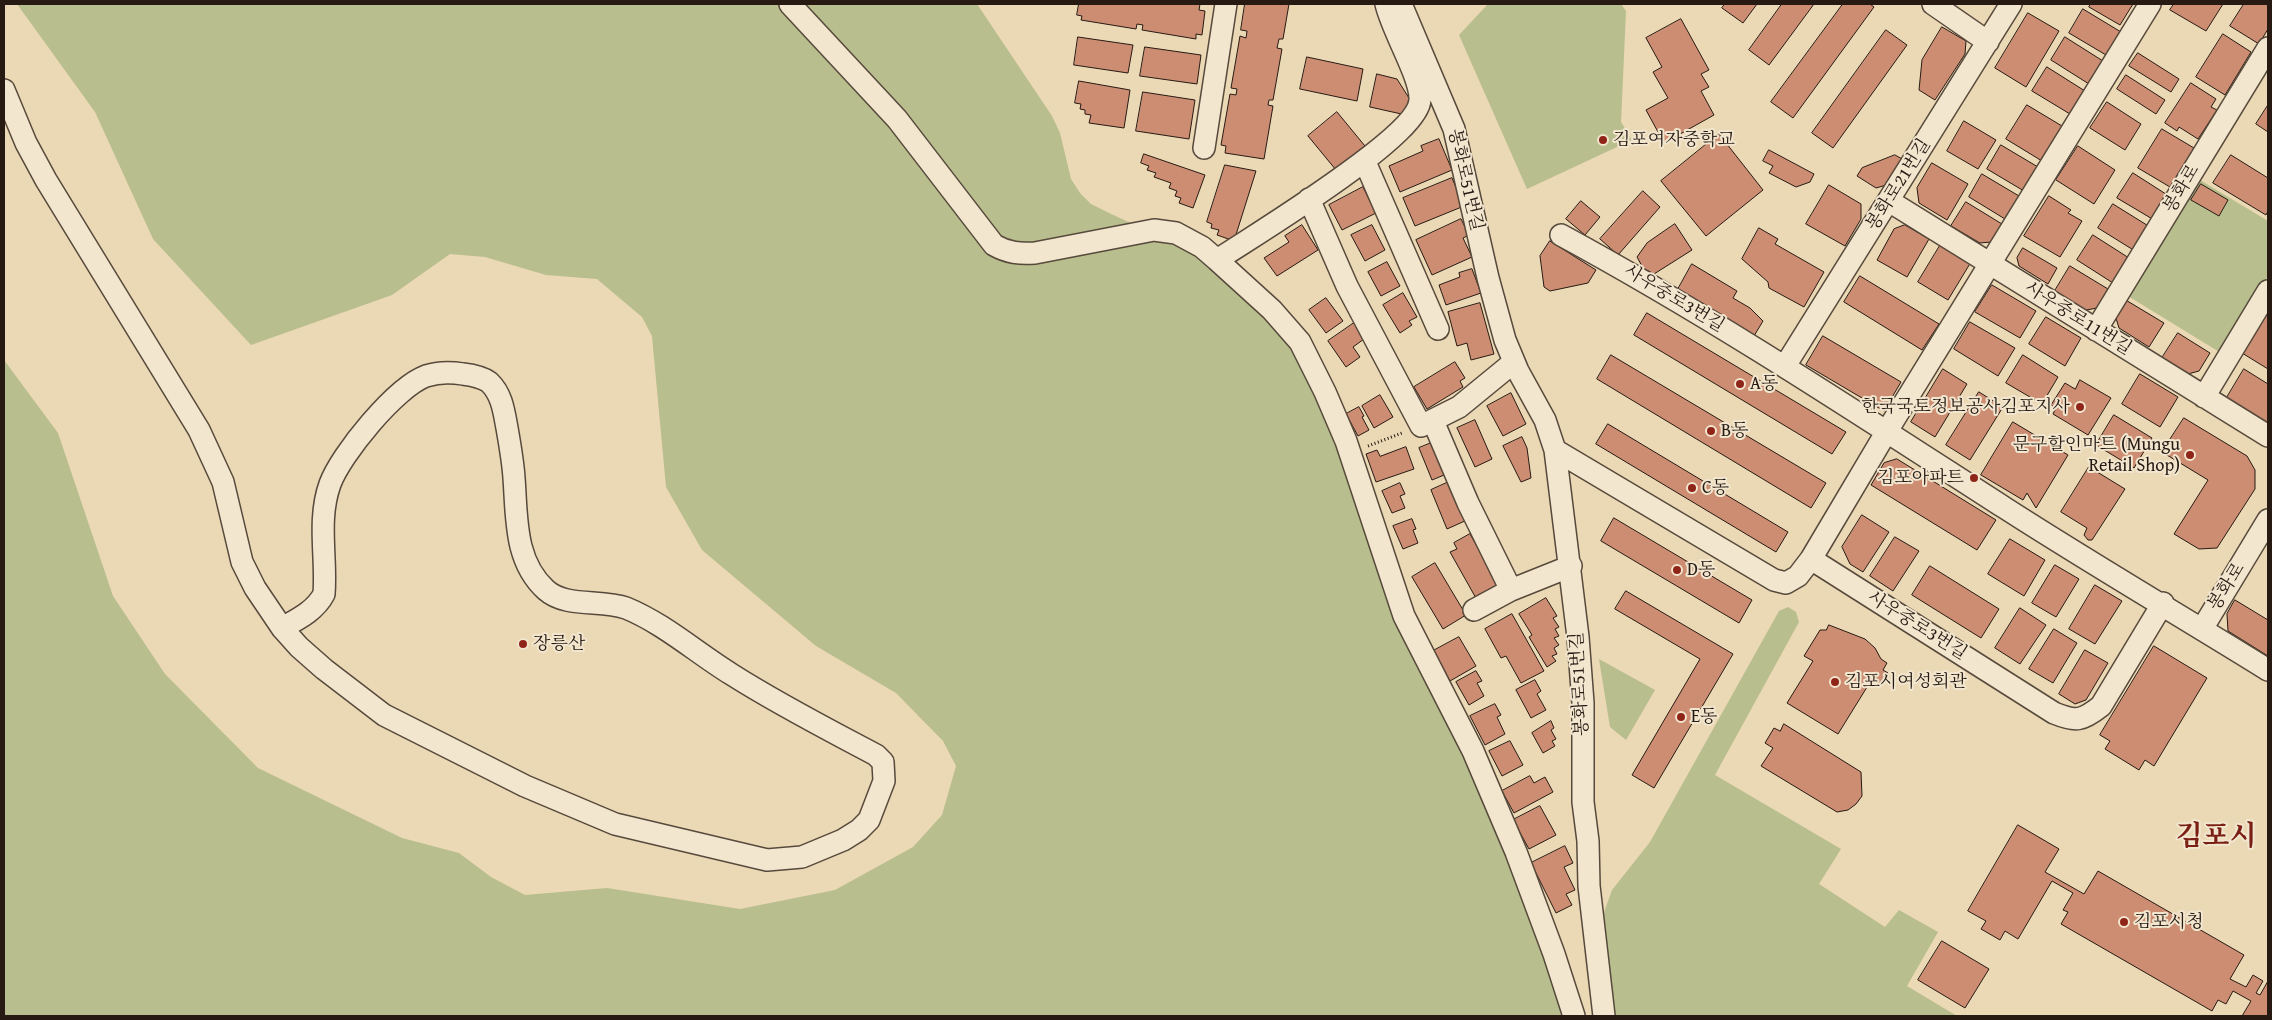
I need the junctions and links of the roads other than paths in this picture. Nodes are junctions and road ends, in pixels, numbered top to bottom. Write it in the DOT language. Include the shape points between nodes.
graph roads {
  1 [pos="790,4"];
  2 [pos="1226,4"];
  3 [pos="1386,4"];
  4 [pos="1401,4"];
  5 [pos="1933,4"];
  6 [pos="2011,4"];
  7 [pos="2150,4"];
  8 [pos="1988,42"];
  9 [pos="2268,48"];
  10 [pos="4,90"];
  11 [pos="1204,148"];
  12 [pos="1365,162"];
  13 [pos="1309,198"];
  14 [pos="1889,201"];
  15 [pos="1561,235"];
  16 [pos="1217,260"];
  17 [pos="1991,263"];
  18 [pos="2268,291"];
  19 [pos="1438,329"];
  20 [pos="2096,330"];
  21 [pos="1514,362"];
  22 [pos="1785,366"];
  23 [pos="2204,397"];
  24 [pos="1427,424"];
  25 [pos="1887,431"];
  26 [pos="2268,436"];
  27 [pos="1555,450"];
  28 [pos="2268,520"];
  29 [pos="1811,559"];
  30 [pos="1571,566"];
  31 [pos="1511,590"];
  32 [pos="2163,603"];
  33 [pos="1474,610"];
  34 [pos="282,628"];
  35 [pos="2202,628"];
  36 [pos="2268,670"];
  37 [pos="1574,1016"];
  38 [pos="1604,1016"];
  1 -- 16 [label="street" via="893,114 994,246 1005,252 1035,253 1166,230 1187,238"];
  2 -- 11 [label="street"];
  3 -- 12 [label="street" via="1420,100 1410,122"];
  4 -- 21 [label="street, 봉화로51번길" via="1454,129 1494,302"];
  5 -- 8 [label="street"];
  6 -- 8 [label="street, 봉화로21번길"];
  7 -- 17 [label="street"];
  8 -- 14 [label="street, 봉화로21번길"];
  9 -- 20 [label="street, 봉화로"];
  10 -- 34 [label="street" via="46,180 199,430 222,482 242,562"];
  12 -- 13 [label="street"];
  12 -- 19 [label="street"];
  13 -- 16 [label="street"];
  13 -- 24 [label="street" via="1347,286"];
  14 -- 17 [label="street, 사우중로11번길"];
  14 -- 22 [label="street, 봉화로21번길"];
  15 -- 22 [label="street, 사우중로3번길"];
  16 -- 37 [label="street" via="1272,310 1300,342 1325,392 1350,453 1404,616 1490,790 1554,954"];
  17 -- 20 [label="street, 사우중로11번길"];
  17 -- 25 [label="street"];
  18 -- 23 [label="street"];
  20 -- 23 [label="street, 사우중로11번길"];
  21 -- 24 [label="street" via="1458,408"];
  21 -- 27 [label="street, 봉화로51번길" via="1545,420"];
  22 -- 25 [label="street, 사우중로3번길"];
  23 -- 26 [label="street, 사우중로11번길"];
  24 -- 31 [label="street"];
  25 -- 29 [label="street"];
  25 -- 32 [label="street, 사우중로3번길" via="2007,509"];
  27 -- 29 [label="street" via="1774,580 1786,583 1798,576"];
  27 -- 30 [label="street, 봉화로51번길"];
  28 -- 35 [label="street, 봉화로"];
  29 -- 32 [label="street, 사우중로3번길" via="2054,713 2070,720 2086,718 2101,706"];
  30 -- 31 [label="street"];
  30 -- 38 [label="street, 봉화로51번길" via="1583,703 1582,776 1589,886"];
  31 -- 33 [label="street"];
  32 -- 35 [label="street, 사우중로3번길"];
  34 -- 34 [label="street" via="324,669 384,715 525,786 615,824 648,833 767,860 802,857 859,830 868,820 884,781 882,762 876,755 776,703 650,620 626,608 555,597 544,589 524,556 516,529 514,479 503,406 496,390 487,381 470,374 447,372 426,376 406,388 352,446 330,484 325,505 324,594 310,611"];
  35 -- 36 [label="street, 사우중로3번길"];
}
